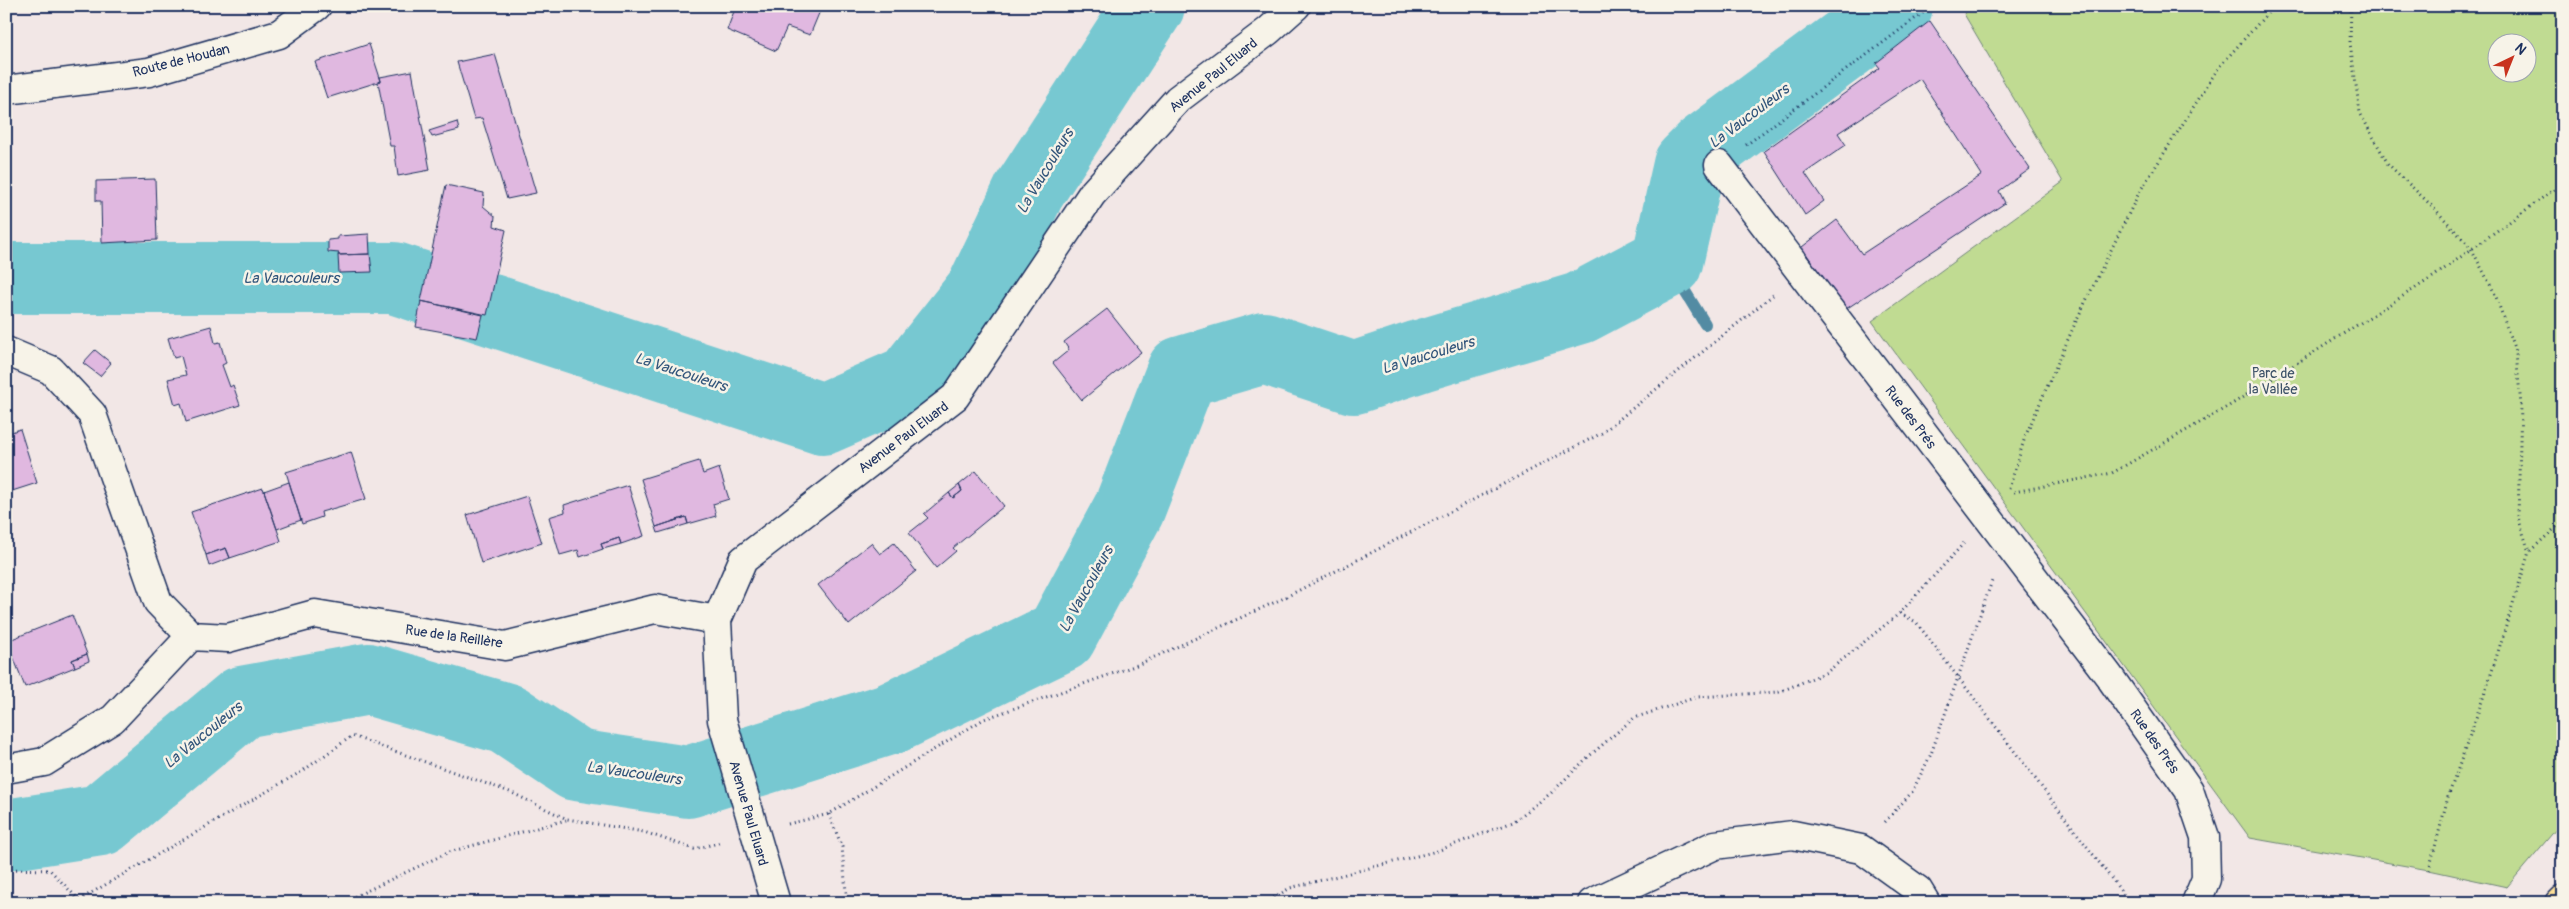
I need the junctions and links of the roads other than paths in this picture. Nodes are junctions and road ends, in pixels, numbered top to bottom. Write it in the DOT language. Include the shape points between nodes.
graph roads {
  1 [pos="317,6"];
  2 [pos="1296,6"];
  3 [pos="6,90"];
  4 [pos="1719,165"];
  5 [pos="6,351"];
  6 [pos="717,620"];
  7 [pos="190,636"];
  8 [pos="6,769"];
  9 [pos="2563,899"];
  10 [pos="776,903"];
  11 [pos="1592,903"];
  12 [pos="1926,903"];
  13 [pos="2196,903"];
  14 [pos="2558,903"];
  1 -- 3 [label="street, Route de Houdan" via="279,34 149,72"];
  2 -- 6 [label="street, Avenue Paul Eluard" via="1178,99 1092,194 955,397 742,560"];
  4 -- 13 [label="street, Rue des Prés" via="2109,676 2190,790 2205,837 2206,880"];
  5 -- 7 [label="street" via="50,370 92,414 158,602"];
  6 -- 7 [label="street, Rue de la Reillère" via="655,609 505,646 315,614 228,638"];
  6 -- 10 [label="street, Avenue Paul Eluard" via="722,720"];
  7 -- 8 [label="street" via="113,719 44,762"];
  9 -- 14 [label="main road"];
  11 -- 12 [label="street" via="1715,845 1793,835 1861,849 1918,890"];
}
